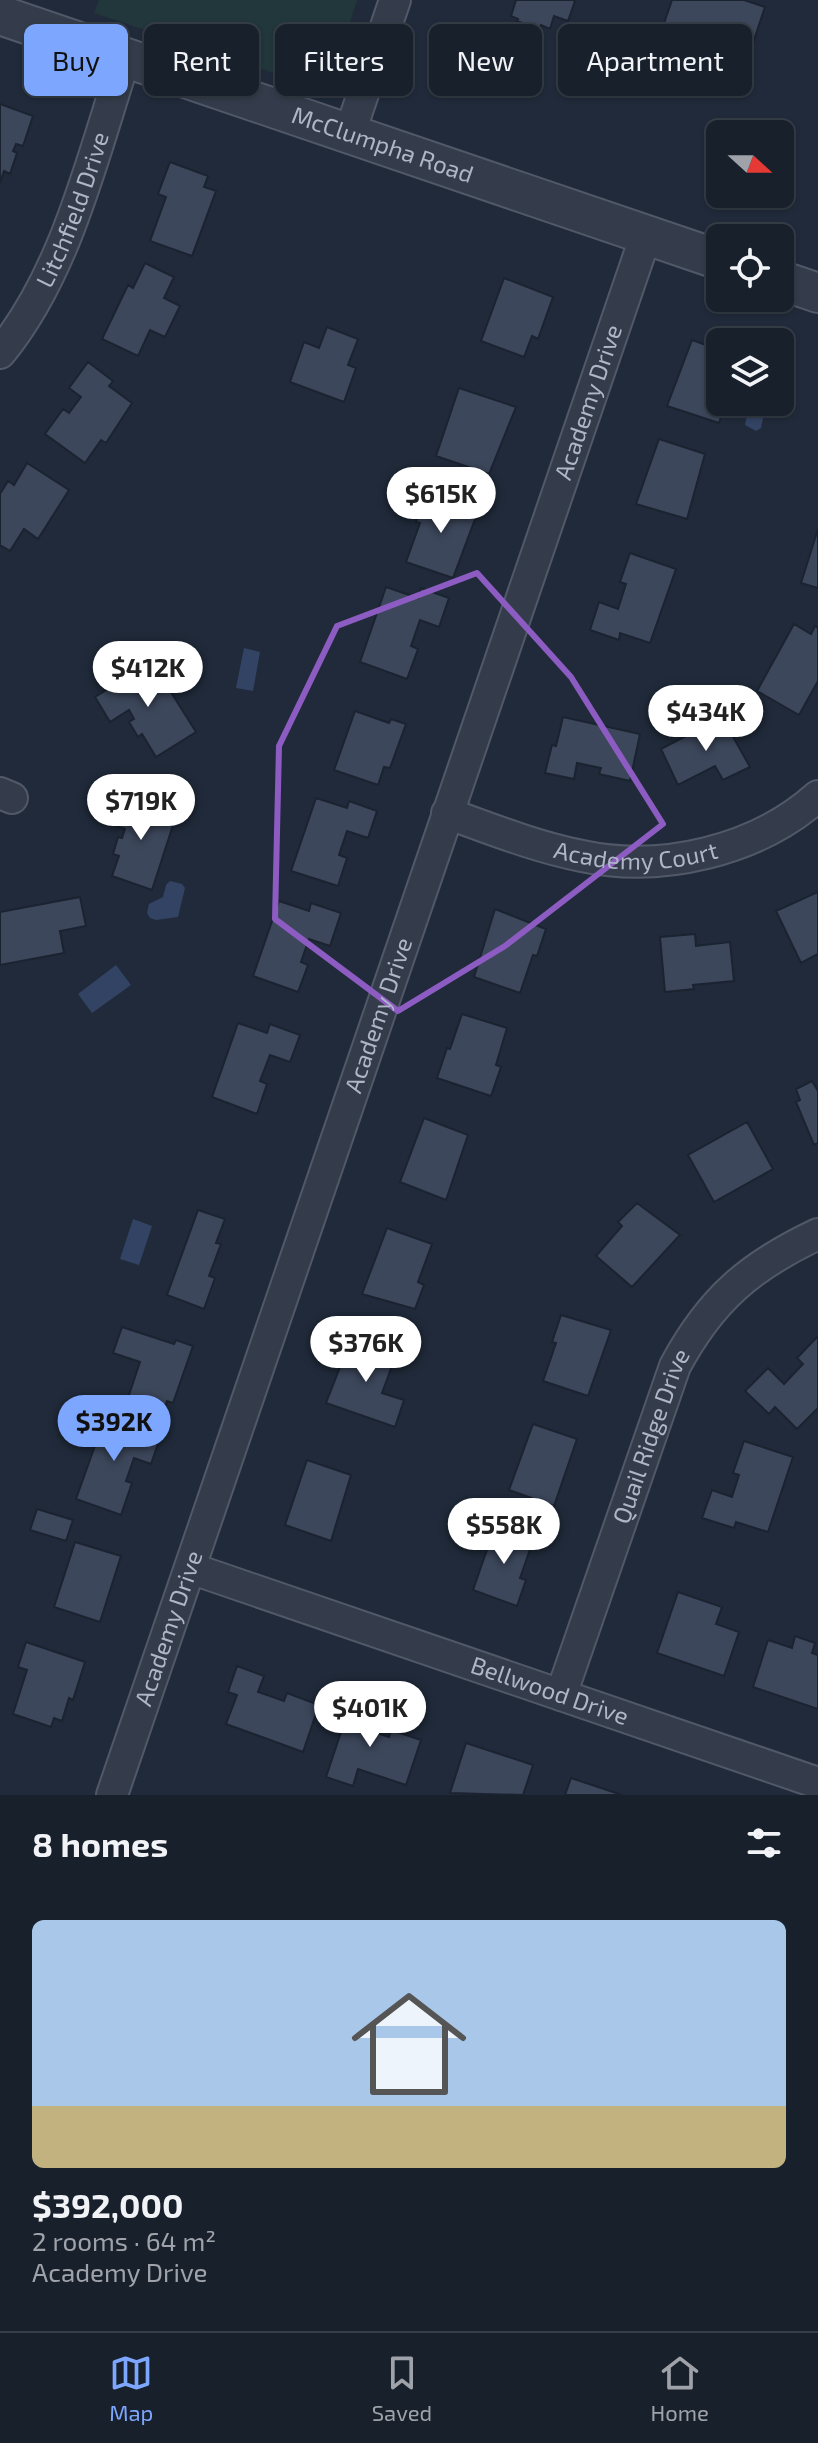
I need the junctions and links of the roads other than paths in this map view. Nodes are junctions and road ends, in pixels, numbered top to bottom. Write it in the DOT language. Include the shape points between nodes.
graph roads {
  1 [pos="395,0"];
  2 [pos="0,15"];
  3 [pos="26,24"];
  4 [pos="128,59"];
  5 [pos="112,96"];
  6 [pos="349,135"];
  7 [pos="646,235"];
  8 [pos="706,255"];
  9 [pos="794,285"];
  10 [pos="818,293"];
  11 [pos="0,353"];
  12 [pos="818,796"];
  13 [pos="447,813"];
  14 [pos="818,1234"];
  15 [pos="190,1568"];
  16 [pos="561,1695"];
  17 [pos="818,1783"];
  18 [pos="112,1795"];
  1 -- 6 [label="street"];
  2 -- 3 [label="street, McClumpha Road"];
  4 -- 6 [label="street, McClumpha Road"];
  5 -- 11 [label="street, Litchfield Drive" via="49,274"];
  6 -- 7 [label="street, McClumpha Road"];
  7 -- 8 [label="street, McClumpha Road"];
  7 -- 13 [label="street, Academy Drive"];
  9 -- 10 [label="street"];
  12 -- 13 [label="street, Academy Court" via="750,838 716,850 641,862 556,850"];
  13 -- 15 [label="street, Academy Drive"];
  14 -- 16 [label="street, Quail Ridge Drive" via="741,1280 688,1342 675,1366"];
  15 -- 16 [label="street, Bellwood Drive"];
  15 -- 18 [label="street, Academy Drive"];
  16 -- 17 [label="street, Bellwood Drive"];
}
